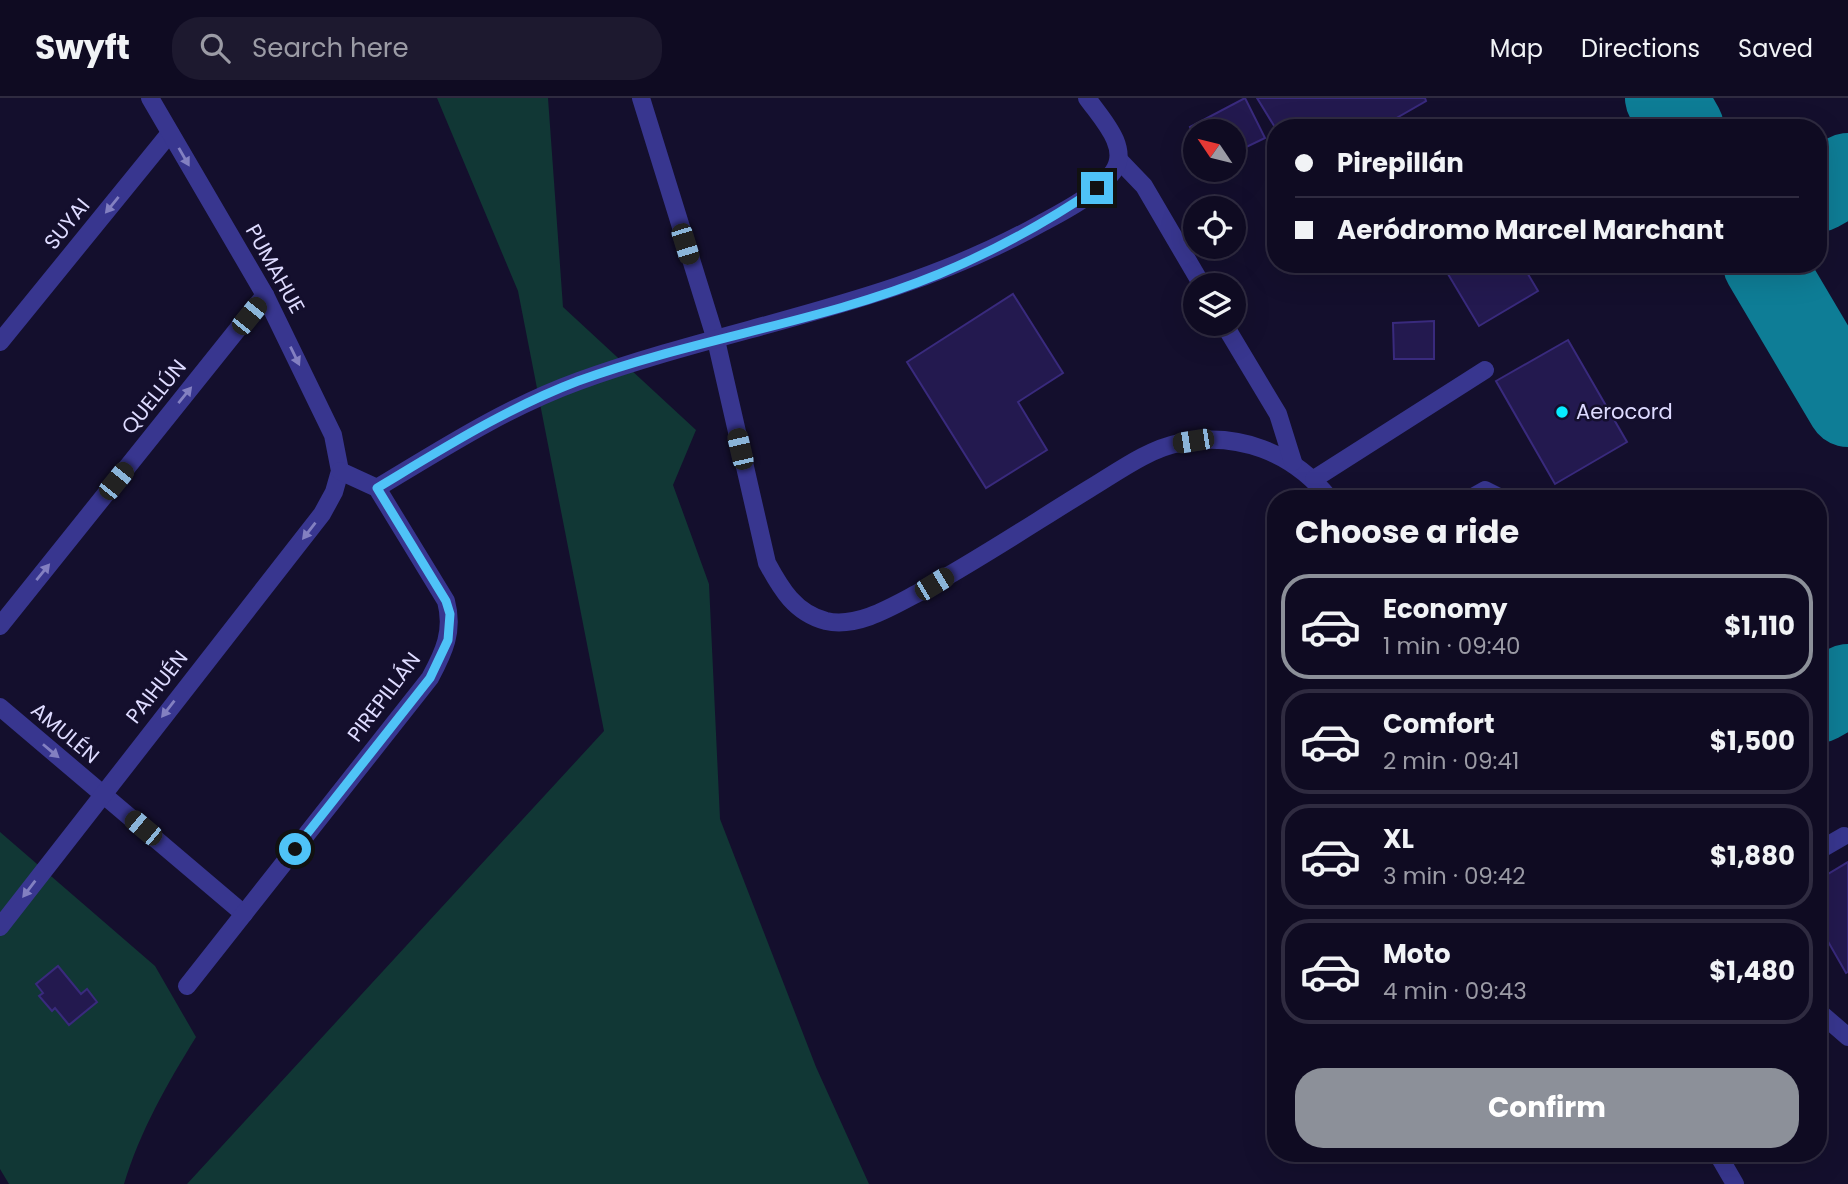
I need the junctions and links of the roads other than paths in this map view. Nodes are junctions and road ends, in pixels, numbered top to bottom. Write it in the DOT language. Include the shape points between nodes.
graph roads {
  1 [pos="150,98"];
  2 [pos="641,98"];
  3 [pos="1087,98"];
  4 [pos="170,133"];
  5 [pos="1119,160"];
  6 [pos="1195,273"];
  7 [pos="265,295"];
  8 [pos="1231,336"];
  9 [pos="716,340"];
  10 [pos="0,342"];
  11 [pos="1485,370"];
  12 [pos="1293,462"];
  13 [pos="340,471"];
  14 [pos="1314,479"];
  15 [pos="377,488"];
  16 [pos="1323,490"];
  17 [pos="0,626"];
  18 [pos="0,707"];
  19 [pos="102,793"];
  20 [pos="1844,836"];
  21 [pos="1827,846"];
  22 [pos="244,914"];
  23 [pos="0,927"];
  24 [pos="187,986"];
  25 [pos="1827,1019"];
  26 [pos="1848,1037"];
  27 [pos="1722,1162"];
  28 [pos="1735,1184"];
  1 -- 4 [label="street, PUMAHUE"];
  2 -- 9 [label="street"];
  3 -- 5 [label="street" via="1117,142"];
  4 -- 7 [label="street, PUMAHUE, one-way"];
  4 -- 10 [label="street, SUYAI, one-way"];
  5 -- 6 [label="street" via="1143,186"];
  5 -- 9 [label="street" via="1097,188 1064,210 937,275"];
  7 -- 13 [label="street, PUMAHUE, one-way" via="333,435"];
  17 -- 7 [label="street, QUELLÚN, one-way"];
  8 -- 12 [label="street" via="1278,414"];
  9 -- 12 [label="street" via="767,563 794,606 827,621 848,621 895,605 1132,464 1176,443 1210,438 1264,448"];
  9 -- 15 [label="street" via="535,399"];
  11 -- 14 [label="street"];
  12 -- 14 [label="street"];
  13 -- 15 [label="street"];
  13 -- 19 [label="street, PAIHUÉN, one-way" via="322,514"];
  14 -- 16 [label="street"];
  15 -- 22 [label="street, PIREPILLÁN" via="446,601 448,640 430,678"];
  18 -- 19 [label="street, AMULÉN, one-way"];
  19 -- 22 [label="street"];
  19 -- 23 [label="street, PAIHUÉN, one-way"];
  20 -- 21 [label="street"];
  22 -- 24 [label="street, PIREPILLÁN"];
  25 -- 26 [label="street"];
  27 -- 28 [label="street"];
}
